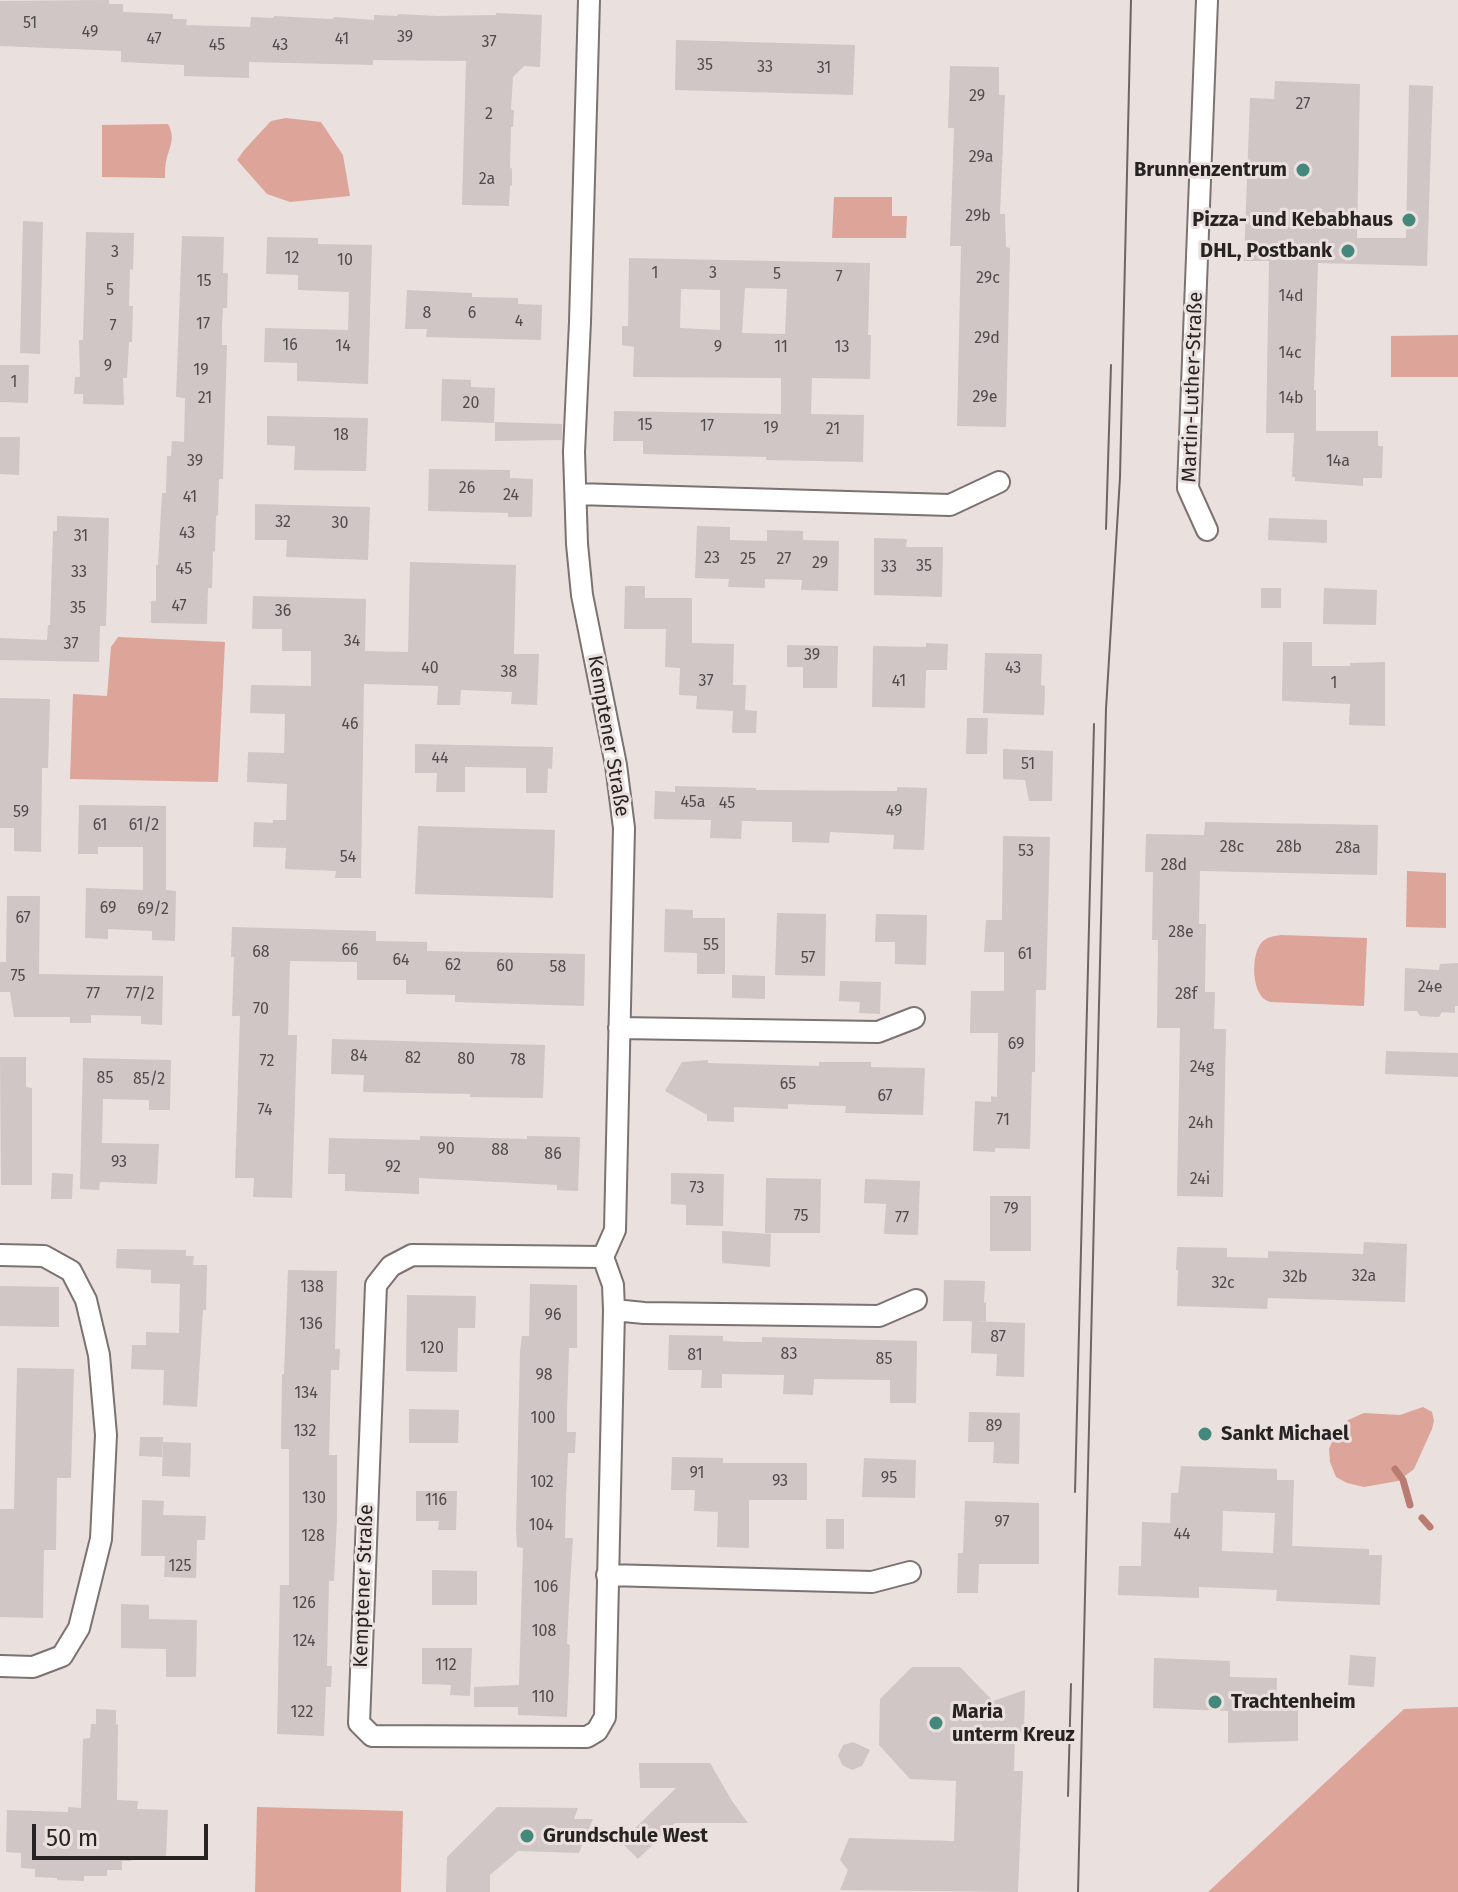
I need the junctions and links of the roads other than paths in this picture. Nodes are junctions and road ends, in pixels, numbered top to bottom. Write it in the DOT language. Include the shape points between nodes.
graph roads {
  1 [pos="589,0"];
  2 [pos="1207,0"];
  3 [pos="999,482"];
  4 [pos="576,494"];
  5 [pos="1207,530"];
  6 [pos="914,1018"];
  7 [pos="619,1028"];
  8 [pos="0,1255"];
  9 [pos="603,1257"];
  10 [pos="916,1300"];
  11 [pos="614,1310"];
  12 [pos="910,1572"];
  13 [pos="607,1575"];
  14 [pos="0,1666"];
  1 -- 4 [label="street, Kemptener Straße"];
  2 -- 5 [label="street, Martin-Luther-Straße" via="1188,488"];
  3 -- 4 [label="street" via="950,505"];
  4 -- 7 [label="street, Kemptener Straße" via="582,595 624,828"];
  6 -- 7 [label="street" via="878,1032"];
  7 -- 9 [label="street, Kemptener Straße" via="615,1230"];
  8 -- 14 [label="street" via="44,1256 71,1271 86,1300 99,1355 106,1435 101,1539 79,1628 62,1656 33,1667"];
  9 -- 11 [label="street, Kemptener Straße" via="613,1285"];
  9 -- 13 [label="street, Kemptener Straße" via="412,1255 391,1266 376,1285 359,1723 372,1736 587,1737 605,1717"];
  10 -- 11 [label="street" via="879,1316"];
  11 -- 13 [label="street, Kemptener Straße"];
  12 -- 13 [label="street" via="872,1582"];
}
